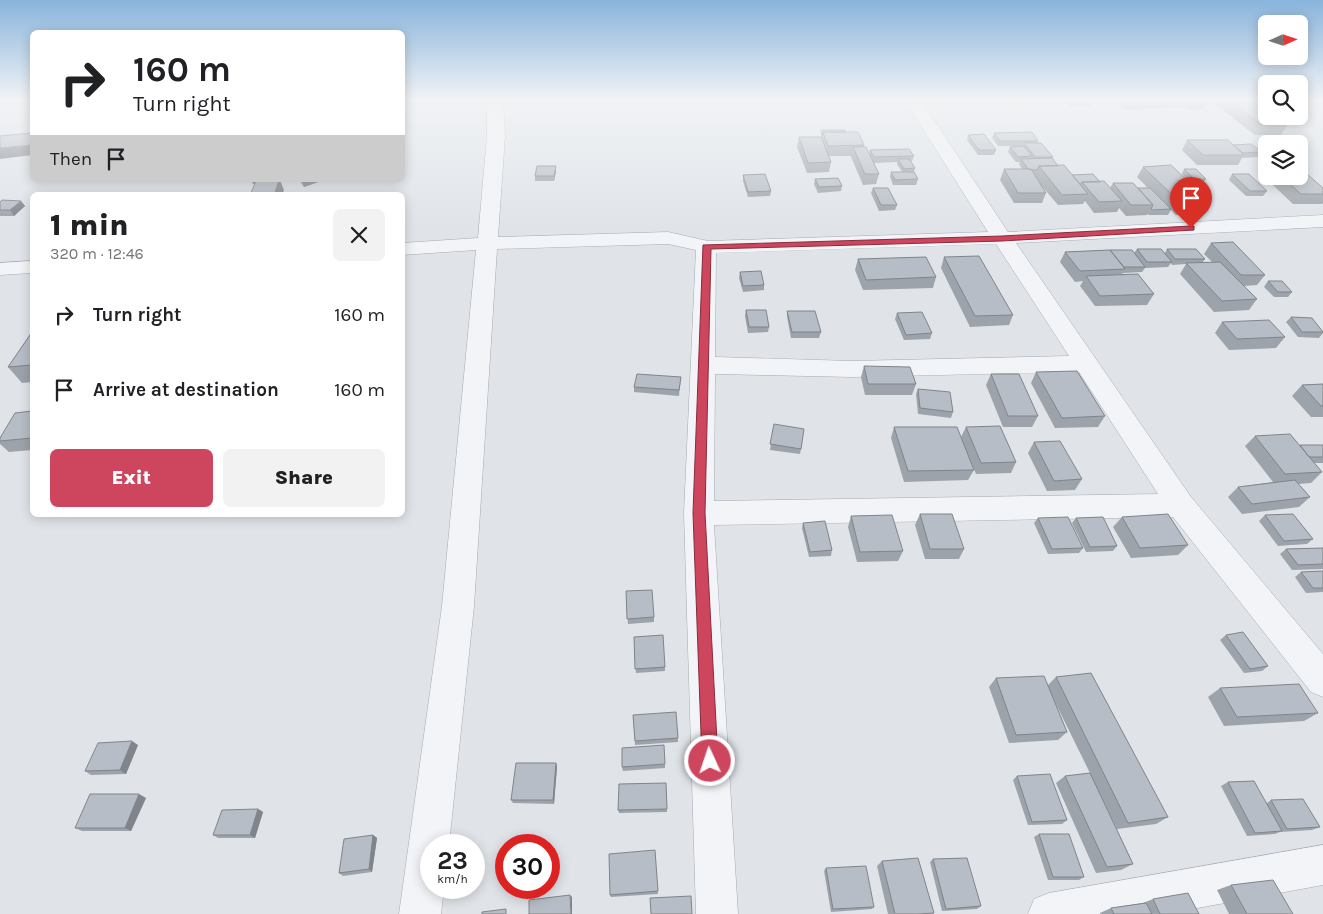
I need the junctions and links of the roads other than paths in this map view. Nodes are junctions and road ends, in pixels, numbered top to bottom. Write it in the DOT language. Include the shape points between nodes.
graph roads {
  1 [pos="496,142"];
  2 [pos="940,142"];
  3 [pos="1323,221"];
  4 [pos="1002,238"];
  5 [pos="488,243"];
  6 [pos="706,247"];
  7 [pos="405,249"];
  8 [pos="30,267"];
  9 [pos="0,269"];
  10 [pos="1086,364"];
  11 [pos="703,365"];
  12 [pos="1181,505"];
  13 [pos="699,513"];
  14 [pos="1323,680"];
  15 [pos="1323,866"];
  16 [pos="420,914"];
  17 [pos="717,914"];
  18 [pos="1049,914"];
  1 -- 5 [label="street"];
  2 -- 4 [label="street"];
  3 -- 4 [label="street"];
  4 -- 6 [label="street"];
  4 -- 10 [label="street"];
  5 -- 6 [label="street" via="668,238"];
  5 -- 7 [label="street"];
  5 -- 16 [label="street" via="458,606"];
  6 -- 11 [label="street"];
  8 -- 9 [label="street"];
  10 -- 11 [label="street" via="852,369"];
  10 -- 12 [label="street"];
  11 -- 13 [label="street"];
  12 -- 13 [label="street"];
  12 -- 14 [label="street"];
  13 -- 17 [label="street"];
  15 -- 18 [label="street"];
}
